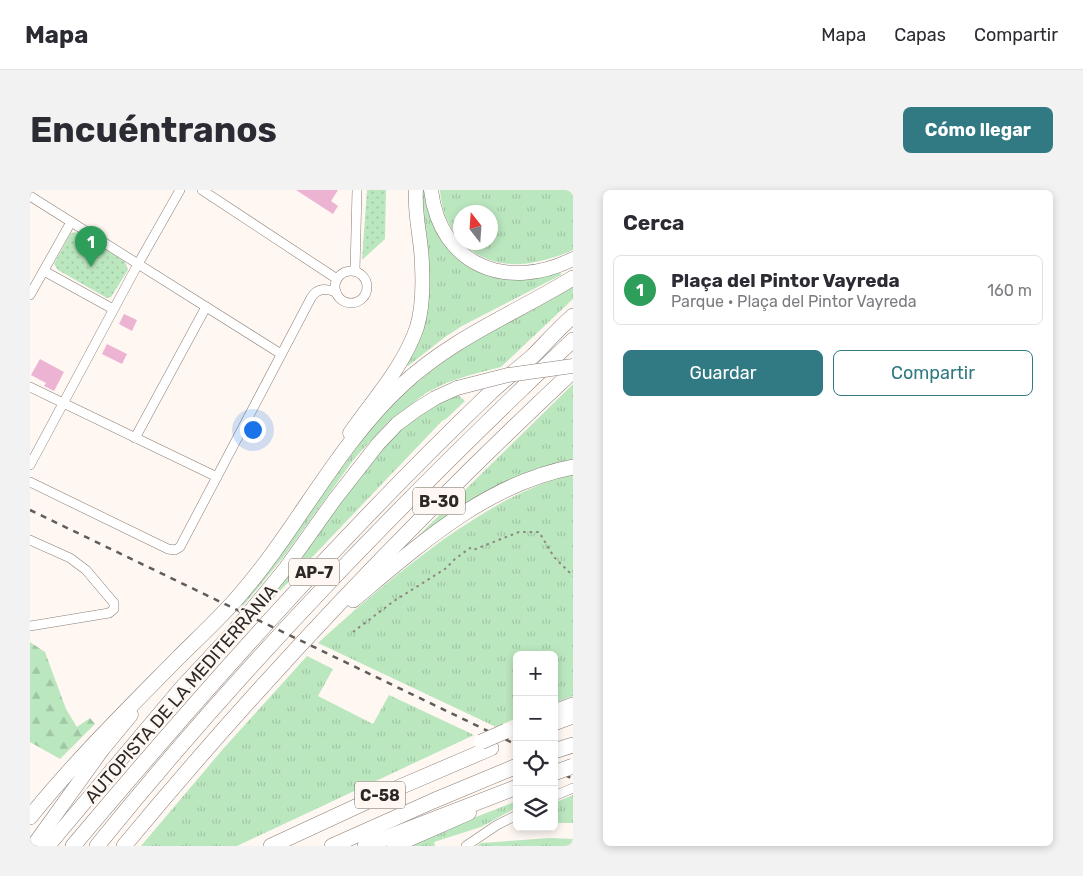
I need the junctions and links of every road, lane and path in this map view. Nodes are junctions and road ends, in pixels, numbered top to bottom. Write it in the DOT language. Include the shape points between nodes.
graph roads {
  1 [pos="180,190"];
  2 [pos="202,190"];
  3 [pos="357,190"];
  4 [pos="416,190"];
  5 [pos="431,190"];
  6 [pos="30,196"];
  7 [pos="71,222"];
  8 [pos="573,259"];
  9 [pos="138,264"];
  10 [pos="44,270"];
  11 [pos="354,271"];
  12 [pos="573,278"];
  13 [pos="337,279"];
  14 [pos="336,292"];
  15 [pos="30,295"];
  16 [pos="206,307"];
  17 [pos="114,309"];
  18 [pos="573,316"];
  19 [pos="573,340"];
  20 [pos="282,354"];
  21 [pos="573,366"];
  22 [pos="573,371"];
  23 [pos="30,387"];
  24 [pos="63,404"];
  25 [pos="135,438"];
  26 [pos="30,465"];
  27 [pos="573,467"];
  28 [pos="217,477"];
  29 [pos="30,482"];
  30 [pos="304,510"];
  31 [pos="30,540"];
  32 [pos="573,576"];
  33 [pos="30,626"];
  34 [pos="210,628"];
  35 [pos="353,632"];
  36 [pos="310,636"];
  37 [pos="573,705"];
  38 [pos="558,711"];
  39 [pos="573,716"];
  40 [pos="558,722"];
  41 [pos="513,732"];
  42 [pos="573,744"];
  43 [pos="558,750"];
  44 [pos="513,768"];
  45 [pos="573,768"];
  46 [pos="558,772"];
  47 [pos="558,776"];
  48 [pos="573,788"];
  49 [pos="513,789"];
  50 [pos="558,794"];
  51 [pos="513,795"];
  52 [pos="513,816"];
  53 [pos="30,818"];
  54 [pos="33,846"];
  55 [pos="48,846"];
  56 [pos="74,846"];
  57 [pos="97,846"];
  58 [pos="124,846"];
  59 [pos="271,846"];
  60 [pos="332,846"];
  61 [pos="365,846"];
  62 [pos="394,846"];
  63 [pos="466,846"];
  1 -- 9 [label="street"];
  2 -- 13 [label="street"];
  3 -- 11 [label="street"];
  4 -- 30 [label="main road" via="423,282 417,326 404,356 314,486"];
  5 -- 8 [label="main road" via="441,229 459,250 482,266 496,271 524,272"];
  6 -- 7 [label="street"];
  7 -- 9 [label="street"];
  7 -- 10 [label="street"];
  9 -- 16 [label="street"];
  9 -- 17 [label="street"];
  10 -- 15 [label="street"];
  10 -- 17 [label="street"];
  11 -- 13 [label="street" via="345,272"];
  11 -- 14 [label="street" via="362,274 368,287 361,300 347,302"];
  12 -- 30 [label="highway" via="434,358 389,398 360,430"];
  13 -- 14 [label="street"];
  14 -- 20 [label="street" via="324,289 314,294"];
  16 -- 20 [label="street"];
  16 -- 25 [label="street"];
  17 -- 24 [label="street"];
  18 -- 56 [label="highway, AUTOPISTA DE LA MEDITERRÀNIA / AP-7" via="491,392 298,590 205,691"];
  19 -- 57 [label="highway, AUTOPISTA DE LA MEDITERRÀNIA / AP-7" via="394,514 184,743"];
  20 -- 28 [label="street"];
  21 -- 55 [label="main road, bridge" via="508,375 457,388 435,398 397,424 335,499 285,569"];
  22 -- 36 [label="highway, B-30" via="466,473 357,583"];
  23 -- 24 [label="street"];
  24 -- 25 [label="street"];
  24 -- 26 [label="street"];
  25 -- 28 [label="street"];
  27 -- 36 [label="highway" via="522,481 472,509 417,548"];
  28 -- 29 [label="street" via="180,547 174,550"];
  30 -- 34 [label="highway" via="264,566"];
  31 -- 33 [label="street" via="70,558 86,570 114,603 110,613"];
  32 -- 35 [label="path" via="554,557 539,532 519,532 473,550 470,548"];
  34 -- 53 [label="highway" via="98,739"];
  34 -- 54 [label="main road" via="102,750"];
  36 -- 58 [label="highway, B-30" via="218,736"];
  37 -- 38 [label="highway"];
  39 -- 40 [label="highway"];
  41 -- 59 [label="highway, C-58"];
  42 -- 43 [label="highway"];
  44 -- 60 [label="highway, C-58"];
  45 -- 46 [label="highway, bridge"];
  45 -- 47 [label="main road"];
  48 -- 50 [label="street"];
  49 -- 61 [label="highway"];
  51 -- 62 [label="main road"];
  52 -- 63 [label="street"];
}
